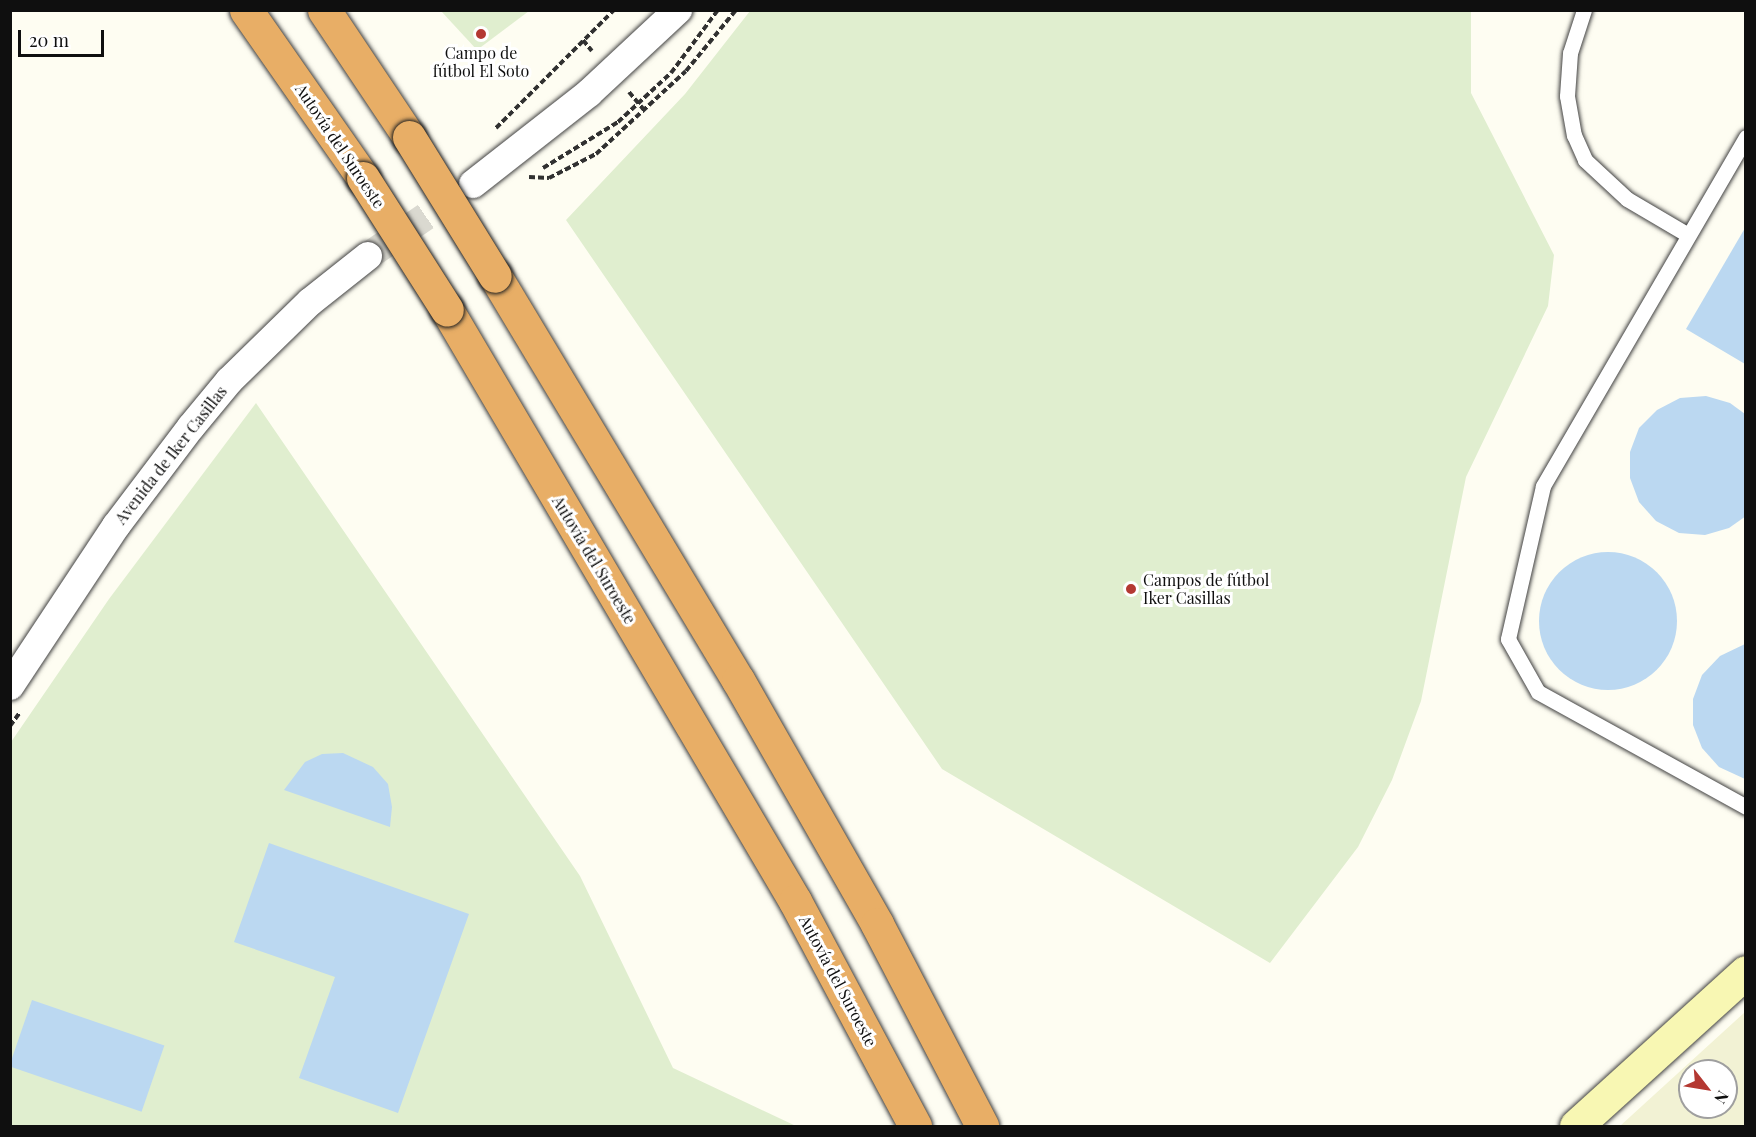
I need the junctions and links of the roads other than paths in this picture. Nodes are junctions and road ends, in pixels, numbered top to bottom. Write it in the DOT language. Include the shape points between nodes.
graph roads {
  1 [pos="246,10"];
  2 [pos="324,10"];
  3 [pos="678,10"];
  4 [pos="1584,10"];
  5 [pos="1746,137"];
  6 [pos="473,184"];
  7 [pos="1688,235"];
  8 [pos="368,256"];
  9 [pos="18,694"];
  10 [pos="1746,807"];
  11 [pos="1746,972"];
  12 [pos="915,1126"];
  13 [pos="982,1126"];
  14 [pos="1576,1126"];
  1 -- 12 [label="highway, Autovía del Suroeste, bridge" via="363,178 447,310 795,901"];
  2 -- 13 [label="highway, bridge" via="495,276 744,690 878,924"];
  3 -- 6 [label="street" via="589,93"];
  4 -- 7 [label="lane" via="1570,53 1567,96 1574,135 1586,160 1627,199"];
  5 -- 7 [label="lane"];
  7 -- 10 [label="lane" via="1544,486 1508,639 1538,692"];
  8 -- 9 [label="street, Avenida de Iker Casillas" via="310,302 229,381 190,427 116,526"];
  11 -- 14 [label="street"];
}
